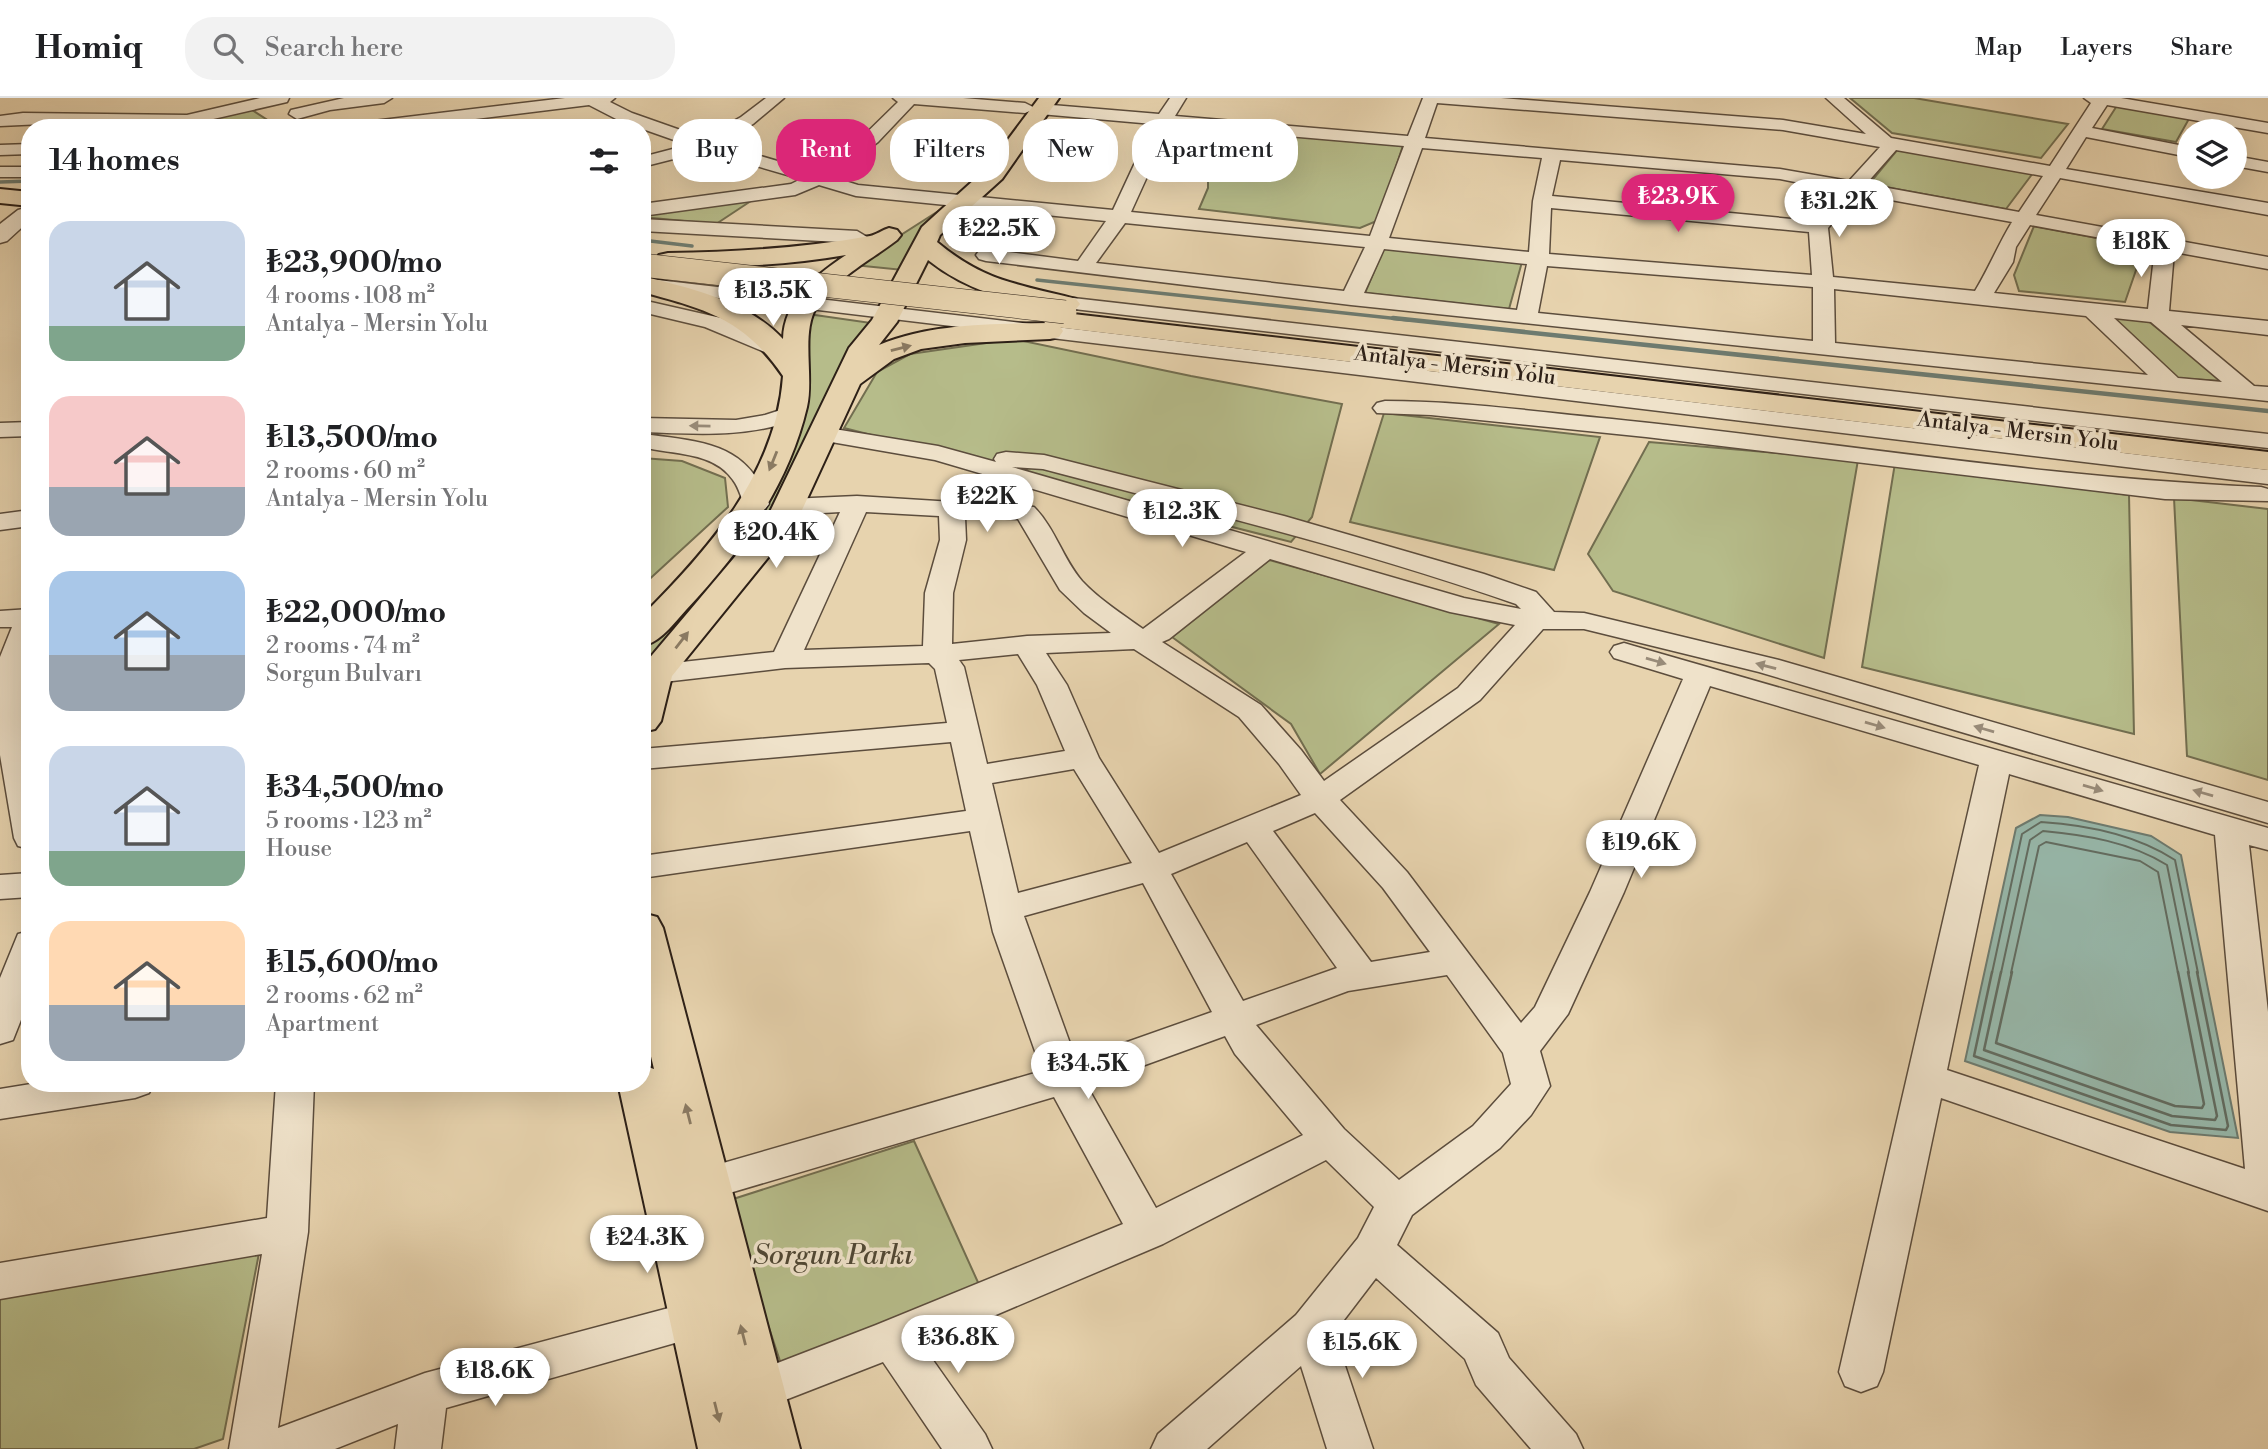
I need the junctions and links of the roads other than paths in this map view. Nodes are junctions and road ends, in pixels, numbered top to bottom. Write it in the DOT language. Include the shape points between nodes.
graph roads {
  1 [pos="103,98"];
  2 [pos="384,98"];
  3 [pos="776,98"];
  4 [pos="901,98"];
  5 [pos="910,98"];
  6 [pos="1178,98"];
  7 [pos="1433,98"];
  8 [pos="1682,98"];
  9 [pos="1834,98"];
  10 [pos="274,99"];
  11 [pos="595,99"];
  12 [pos="2099,99"];
  13 [pos="325,101"];
  14 [pos="1037,103"];
  15 [pos="488,113"];
  16 [pos="297,114"];
  17 [pos="626,117"];
  18 [pos="1683,117"];
  19 [pos="34,119"];
  20 [pos="83,119"];
  21 [pos="204,119"];
  22 [pos="307,119"];
  23 [pos="436,119"];
  24 [pos="620,119"];
  25 [pos="632,119"];
  26 [pos="750,119"];
  27 [pos="1157,119"];
  28 [pos="1165,119"];
  29 [pos="2179,119"];
  30 [pos="0,121"];
  31 [pos="651,126"];
  32 [pos="2247,127"];
  33 [pos="2268,128"];
  34 [pos="1298,131"];
  35 [pos="2082,131"];
  36 [pos="876,132"];
  37 [pos="672,133"];
  38 [pos="1414,141"];
  39 [pos="1888,142"];
  40 [pos="2177,146"];
  41 [pos="21,149"];
  42 [pos="0,150"];
  43 [pos="1679,152"];
  44 [pos="1552,153"];
  45 [pos="672,155"];
  46 [pos="651,161"];
  47 [pos="2247,163"];
  48 [pos="2268,167"];
  49 [pos="2055,172"];
  50 [pos="811,182"];
  51 [pos="824,182"];
  52 [pos="1135,182"];
  53 [pos="1854,187"];
  54 [pos="795,189"];
  55 [pos="856,190"];
  56 [pos="21,194"];
  57 [pos="0,195"];
  58 [pos="952,201"];
  59 [pos="1542,201"];
  60 [pos="0,206"];
  61 [pos="21,209"];
  62 [pos="651,209"];
  63 [pos="2268,209"];
  64 [pos="21,212"];
  65 [pos="1119,217"];
  66 [pos="21,218"];
  67 [pos="2025,218"];
  68 [pos="651,226"];
  69 [pos="1,227"];
  70 [pos="1818,227"];
  71 [pos="723,230"];
  72 [pos="889,235"];
  73 [pos="857,237"];
  74 [pos="1376,242"];
  75 [pos="923,243"];
  76 [pos="2165,244"];
  77 [pos="986,255"];
  78 [pos="651,258"];
  79 [pos="1539,259"];
  80 [pos="668,260"];
  81 [pos="2268,263"];
  82 [pos="651,266"];
  83 [pos="1083,268"];
  84 [pos="651,275"];
  85 [pos="833,277"];
  86 [pos="1823,282"];
  87 [pos="651,285"];
  88 [pos="902,285"];
  89 [pos="651,286"];
  90 [pos="1981,298"];
  91 [pos="1351,299"];
  92 [pos="806,304"];
  93 [pos="651,308"];
  94 [pos="2091,309"];
  95 [pos="888,314"];
  96 [pos="1059,317"];
  97 [pos="2158,317"];
  98 [pos="1527,318"];
  99 [pos="2268,328"];
  100 [pos="1824,348"];
  101 [pos="788,362"];
  102 [pos="2170,383"];
  103 [pos="846,386"];
  104 [pos="2257,393"];
  105 [pos="1385,408"];
  106 [pos="790,414"];
  107 [pos="651,425"];
  108 [pos="21,429"];
  109 [pos="0,430"];
  110 [pos="822,434"];
  111 [pos="0,441"];
  112 [pos="21,441"];
  113 [pos="2268,441"];
  114 [pos="651,442"];
  115 [pos="2150,442"];
  116 [pos="2268,452"];
  117 [pos="938,453"];
  118 [pos="2268,461"];
  119 [pos="2268,477"];
  120 [pos="2268,495"];
  121 [pos="756,503"];
  122 [pos="857,504"];
  123 [pos="789,507"];
  124 [pos="21,509"];
  125 [pos="952,510"];
  126 [pos="0,512"];
  127 [pos="21,520"];
  128 [pos="0,523"];
  129 [pos="1266,550"];
  130 [pos="21,618"];
  131 [pos="0,619"];
  132 [pos="1541,621"];
  133 [pos="651,626"];
  134 [pos="21,640"];
  135 [pos="1140,640"];
  136 [pos="1027,645"];
  137 [pos="937,654"];
  138 [pos="785,659"];
  139 [pos="651,673"];
  140 [pos="1700,674"];
  141 [pos="651,675"];
  142 [pos="965,731"];
  143 [pos="651,758"];
  144 [pos="1083,758"];
  145 [pos="1996,760"];
  146 [pos="975,776"];
  147 [pos="21,786"];
  148 [pos="1320,800"];
  149 [pos="2268,813"];
  150 [pos="984,819"];
  151 [pos="1253,827"];
  152 [pos="2231,828"];
  153 [pos="2268,839"];
  154 [pos="651,866"];
  155 [pos="1152,869"];
  156 [pos="21,886"];
  157 [pos="0,887"];
  158 [pos="1004,909"];
  159 [pos="1456,961"];
  160 [pos="651,964"];
  161 [pos="21,969"];
  162 [pos="1363,976"];
  163 [pos="1234,1018"];
  164 [pos="0,1030"];
  165 [pos="1521,1049"];
  166 [pos="1064,1079"];
  167 [pos="1926,1079"];
  168 [pos="77,1092"];
  169 [pos="294,1092"];
  170 [pos="643,1092"];
  171 [pos="0,1104"];
  172 [pos="1330,1140"];
  173 [pos="706,1184"];
  174 [pos="2268,1194"];
  175 [pos="1397,1203"];
  176 [pos="1148,1231"];
  177 [pos="286,1232"];
  178 [pos="1373,1250"];
  179 [pos="0,1281"];
  180 [pos="695,1320"];
  181 [pos="1311,1329"];
  182 [pos="892,1339"];
  183 [pos="1861,1372"];
  184 [pos="757,1391"];
  185 [pos="425,1393"];
  186 [pos="252,1449"];
  187 [pos="279,1449"];
  188 [pos="418,1449"];
  189 [pos="726,1449"];
  190 [pos="772,1449"];
  191 [pos="969,1449"];
  192 [pos="1174,1449"];
  193 [pos="1350,1449"];
  194 [pos="1560,1449"];
  1 -- 20 [label="street"];
  2 -- 13 [label="street"];
  3 -- 26 [label="street"];
  4 -- 5 [label="street"];
  5 -- 14 [label="street"];
  5 -- 36 [label="street"];
  6 -- 28 [label="street"];
  7 -- 18 [label="street"];
  7 -- 38 [label="street"];
  8 -- 18 [label="street"];
  9 -- 39 [label="street"];
  10 -- 16 [label="street"];
  10 -- 21 [label="street"];
  11 -- 15 [label="street"];
  11 -- 17 [label="street"];
  12 -- 29 [label="street"];
  12 -- 35 [label="street"];
  13 -- 16 [label="street"];
  14 -- 27 [label="street"];
  14 -- 58 [label="main road"];
  15 -- 23 [label="street"];
  16 -- 22 [label="street"];
  17 -- 24 [label="street"];
  17 -- 25 [label="street"];
  18 -- 39 [label="street" via="1783,125"];
  18 -- 43 [label="street"];
  19 -- 30 [label="street"];
  31 -- 37 [label="street"];
  32 -- 33 [label="street"];
  34 -- 38 [label="street"];
  35 -- 40 [label="street"];
  35 -- 49 [label="street"];
  38 -- 44 [label="street"];
  38 -- 74 [label="street"];
  39 -- 49 [label="street"];
  39 -- 53 [label="street"];
  41 -- 42 [label="street"];
  43 -- 44 [label="street"];
  43 -- 53 [label="street"];
  44 -- 59 [label="street"];
  45 -- 46 [label="street"];
  47 -- 48 [label="street"];
  49 -- 63 [label="street"];
  49 -- 67 [label="street"];
  50 -- 54 [label="street"];
  51 -- 55 [label="street"];
  52 -- 65 [label="street"];
  53 -- 67 [label="street"];
  53 -- 70 [label="street"];
  54 -- 55 [label="street"];
  54 -- 62 [label="street"];
  54 -- 71 [label="street"];
  55 -- 58 [label="street"];
  56 -- 57 [label="street"];
  57 -- 61 [label="main road"];
  58 -- 65 [label="street"];
  58 -- 72 [label="main road"];
  58 -- 75 [label="main road"];
  59 -- 70 [label="street"];
  59 -- 79 [label="street"];
  60 -- 64 [label="main road"];
  65 -- 74 [label="street"];
  65 -- 83 [label="street"];
  66 -- 69 [label="street"];
  67 -- 76 [label="street"];
  67 -- 90 [label="street"];
  68 -- 71 [label="street"];
  70 -- 86 [label="street"];
  71 -- 73 [label="street"];
  72 -- 80 [label="main road" via="870,243 798,256"];
  72 -- 85 [label="main road"];
  74 -- 79 [label="street"];
  74 -- 91 [label="street"];
  75 -- 88 [label="main road"];
  75 -- 96 [label="main road" via="963,275"];
  76 -- 81 [label="street"];
  76 -- 97 [label="street"];
  77 -- 83 [label="street"];
  78 -- 80 [label="street"];
  79 -- 86 [label="street"];
  79 -- 98 [label="street"];
  80 -- 85 [label="street"];
  82 -- 96 [label="main road, Antalya - Mersin Yolu, bridge"];
  83 -- 91 [label="street"];
  84 -- 96 [label="main road, Antalya - Mersin Yolu"];
  85 -- 88 [label="street"];
  85 -- 92 [label="main road"];
  86 -- 90 [label="street"];
  86 -- 100 [label="street"];
  87 -- 92 [label="street"];
  88 -- 95 [label="main road"];
  88 -- 96 [label="street"];
  89 -- 101 [label="main road" via="734,313 769,336"];
  90 -- 94 [label="street"];
  91 -- 98 [label="street"];
  92 -- 95 [label="street"];
  92 -- 101 [label="main road" via="797,321"];
  93 -- 101 [label="street" via="744,332"];
  94 -- 97 [label="street"];
  94 -- 102 [label="street"];
  95 -- 96 [label="street"];
  95 -- 103 [label="main road" via="863,348"];
  103 -- 96 [label="main road, one-way" via="887,351"];
  96 -- 113 [label="street"];
  96 -- 115 [label="main road, Antalya - Mersin Yolu"];
  96 -- 119 [label="street"];
  97 -- 99 [label="street"];
  97 -- 104 [label="street"];
  98 -- 100 [label="street"];
  100 -- 102 [label="street"];
  101 -- 106 [label="main road" via="795,390"];
  102 -- 104 [label="street"];
  103 -- 110 [label="main road"];
  105 -- 120 [label="street" via="1431,408 1660,431 2165,491"];
  106 -- 107 [label="street, one-way" via="767,424 742,427"];
  106 -- 121 [label="main road, one-way"];
  108 -- 109 [label="street"];
  110 -- 117 [label="street"];
  110 -- 123 [label="main road"];
  111 -- 112 [label="street"];
  114 -- 121 [label="street" via="690,447 727,459 744,472"];
  115 -- 116 [label="main road, Antalya - Mersin Yolu"];
  115 -- 118 [label="main road, Antalya - Mersin Yolu"];
  117 -- 129 [label="street"];
  117 -- 132 [label="street" via="1044,462 1275,522 1526,598"];
  121 -- 133 [label="main road" via="725,548"];
  122 -- 123 [label="street"];
  122 -- 125 [label="street"];
  122 -- 138 [label="street"];
  139 -- 123 [label="main road, one-way"];
  124 -- 126 [label="street"];
  125 -- 135 [label="street" via="1025,512 1070,584"];
  125 -- 137 [label="street" via="953,540 939,593"];
  127 -- 128 [label="street"];
  129 -- 132 [label="street" via="1460,606"];
  129 -- 135 [label="street" via="1159,633"];
  130 -- 131 [label="street"];
  132 -- 140 [label="street, one-way" via="1571,636"];
  132 -- 148 [label="street" via="1469,694"];
  149 -- 132 [label="street, one-way" via="1769,666 1584,621"];
  134 -- 147 [label="street" via="9,689"];
  135 -- 136 [label="street"];
  135 -- 148 [label="street" via="1250,711"];
  136 -- 137 [label="street"];
  136 -- 144 [label="street" via="1052,685"];
  137 -- 138 [label="street"];
  137 -- 142 [label="street" via="949,667"];
  138 -- 141 [label="street"];
  140 -- 145 [label="street, one-way"];
  140 -- 165 [label="street" via="1550,1014"];
  142 -- 143 [label="street"];
  142 -- 146 [label="street"];
  144 -- 146 [label="street"];
  144 -- 155 [label="street"];
  145 -- 152 [label="street, one-way"];
  145 -- 167 [label="street"];
  146 -- 150 [label="street"];
  148 -- 151 [label="street"];
  148 -- 159 [label="street" via="1395,880"];
  150 -- 154 [label="street"];
  150 -- 158 [label="street"];
  151 -- 155 [label="street"];
  151 -- 162 [label="street"];
  152 -- 153 [label="street"];
  152 -- 174 [label="street"];
  155 -- 158 [label="street"];
  155 -- 163 [label="street"];
  156 -- 157 [label="street"];
  158 -- 166 [label="street"];
  159 -- 162 [label="street"];
  159 -- 165 [label="street"];
  173 -- 160 [label="main road, one-way"];
  161 -- 164 [label="street"];
  162 -- 163 [label="street"];
  163 -- 166 [label="street"];
  163 -- 172 [label="street" via="1248,1045"];
  165 -- 175 [label="street" via="1531,1086 1511,1115 1480,1144"];
  166 -- 173 [label="street"];
  166 -- 176 [label="street"];
  167 -- 174 [label="street"];
  167 -- 183 [label="street"];
  168 -- 171 [label="street"];
  169 -- 177 [label="street"];
  170 -- 180 [label="main road"];
  172 -- 175 [label="street"];
  172 -- 176 [label="street"];
  184 -- 173 [label="main road, one-way"];
  175 -- 178 [label="street"];
  176 -- 182 [label="street"];
  177 -- 179 [label="street"];
  177 -- 186 [label="street"];
  178 -- 181 [label="street"];
  178 -- 194 [label="street" via="1482,1347 1492,1371"];
  180 -- 185 [label="street"];
  180 -- 189 [label="main road, one-way"];
  181 -- 192 [label="street"];
  181 -- 193 [label="street"];
  182 -- 184 [label="street"];
  182 -- 191 [label="street"];
  184 -- 190 [label="main road"];
  185 -- 187 [label="street"];
  185 -- 188 [label="street"];
}
